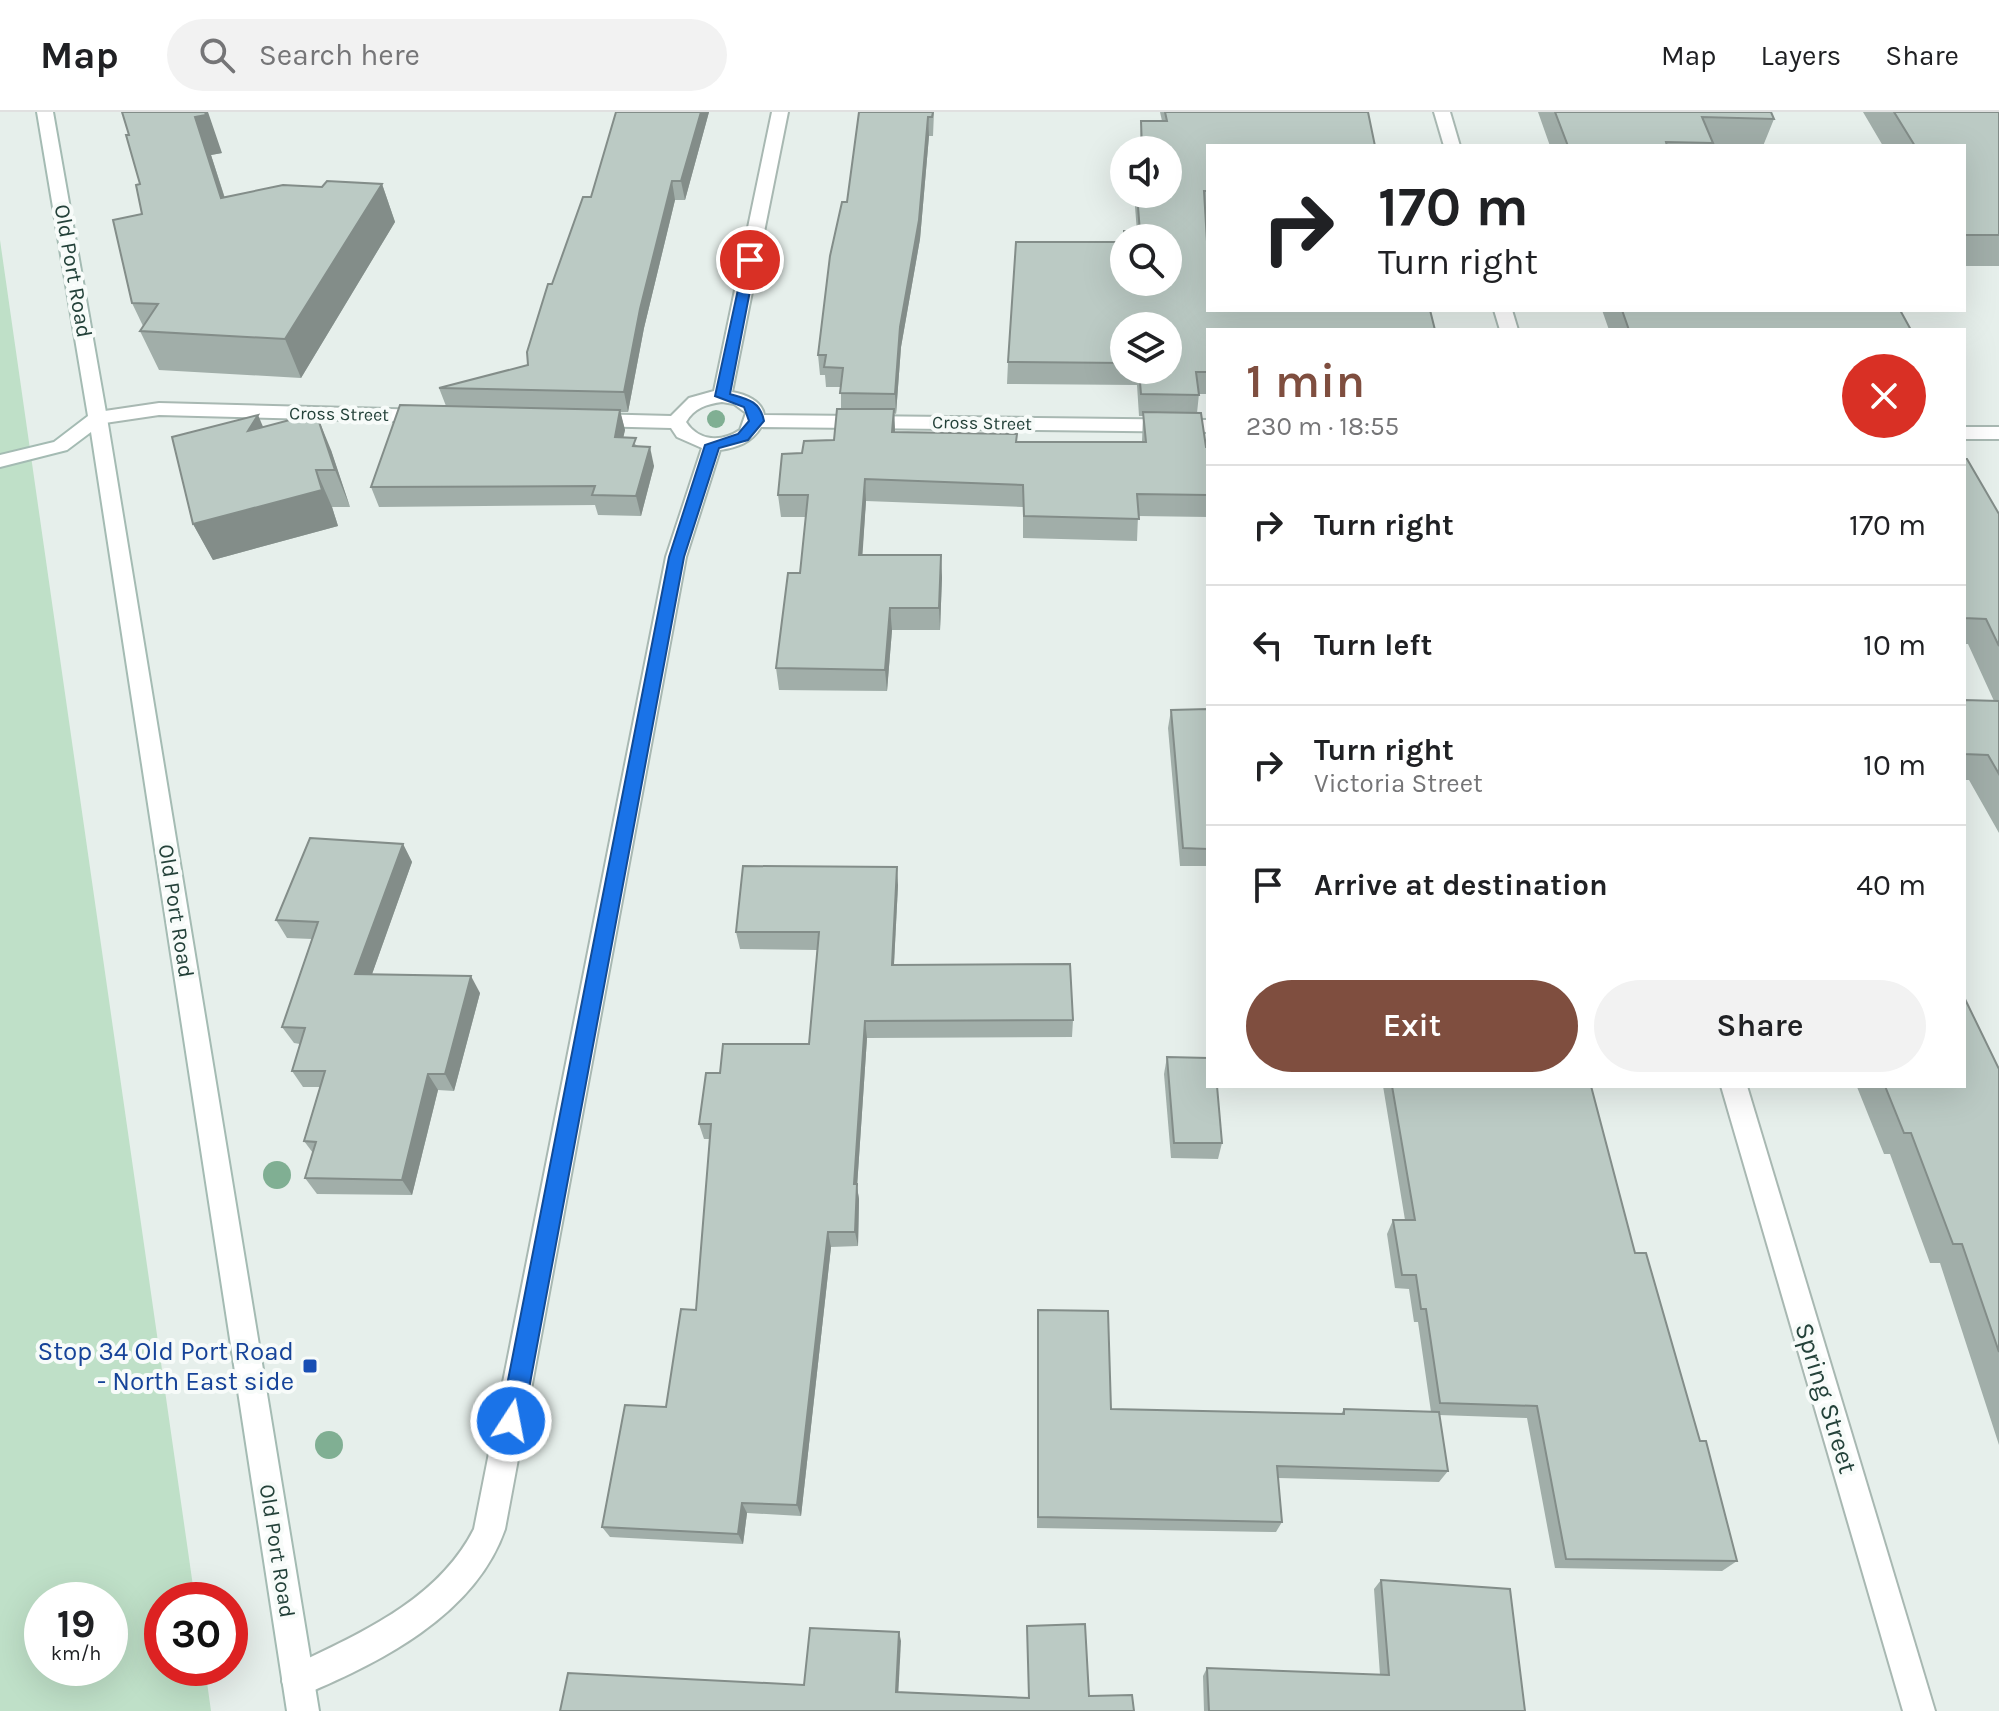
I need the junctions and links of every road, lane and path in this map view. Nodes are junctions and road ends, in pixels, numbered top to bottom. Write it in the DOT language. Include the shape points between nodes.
graph roads {
  1 [pos="45,112"];
  2 [pos="780,112"];
  3 [pos="1442,112"];
  4 [pos="1451,144"];
  5 [pos="722,396"];
  6 [pos="442,416"];
  7 [pos="98,418"];
  8 [pos="567,419"];
  9 [pos="757,421"];
  10 [pos="677,422"];
  11 [pos="1206,426"];
  12 [pos="1966,433"];
  13 [pos="1999,433"];
  14 [pos="712,445"];
  15 [pos="0,461"];
  16 [pos="1735,1088"];
  17 [pos="298,1681"];
  18 [pos="303,1711"];
  19 [pos="1919,1711"];
  1 -- 7 [label="street, Old Port Road"];
  2 -- 5 [label="street"];
  3 -- 4 [label="street"];
  5 -- 9 [label="street" via="749,404"];
  5 -- 10 [label="street" via="696,401"];
  6 -- 7 [label="street, Cross Street" via="159,409"];
  7 -- 15 [label="street" via="60,446"];
  7 -- 17 [label="street, Old Port Road"];
  8 -- 10 [label="street"];
  9 -- 11 [label="street, Cross Street"];
  9 -- 14 [label="street" via="743,437"];
  10 -- 14 [label="street" via="688,439"];
  12 -- 13 [label="street"];
  14 -- 17 [label="street" via="676,557 485,1541 451,1590 412,1620"];
  16 -- 19 [label="street, Spring Street"];
  17 -- 18 [label="street, Old Port Road"];
}
